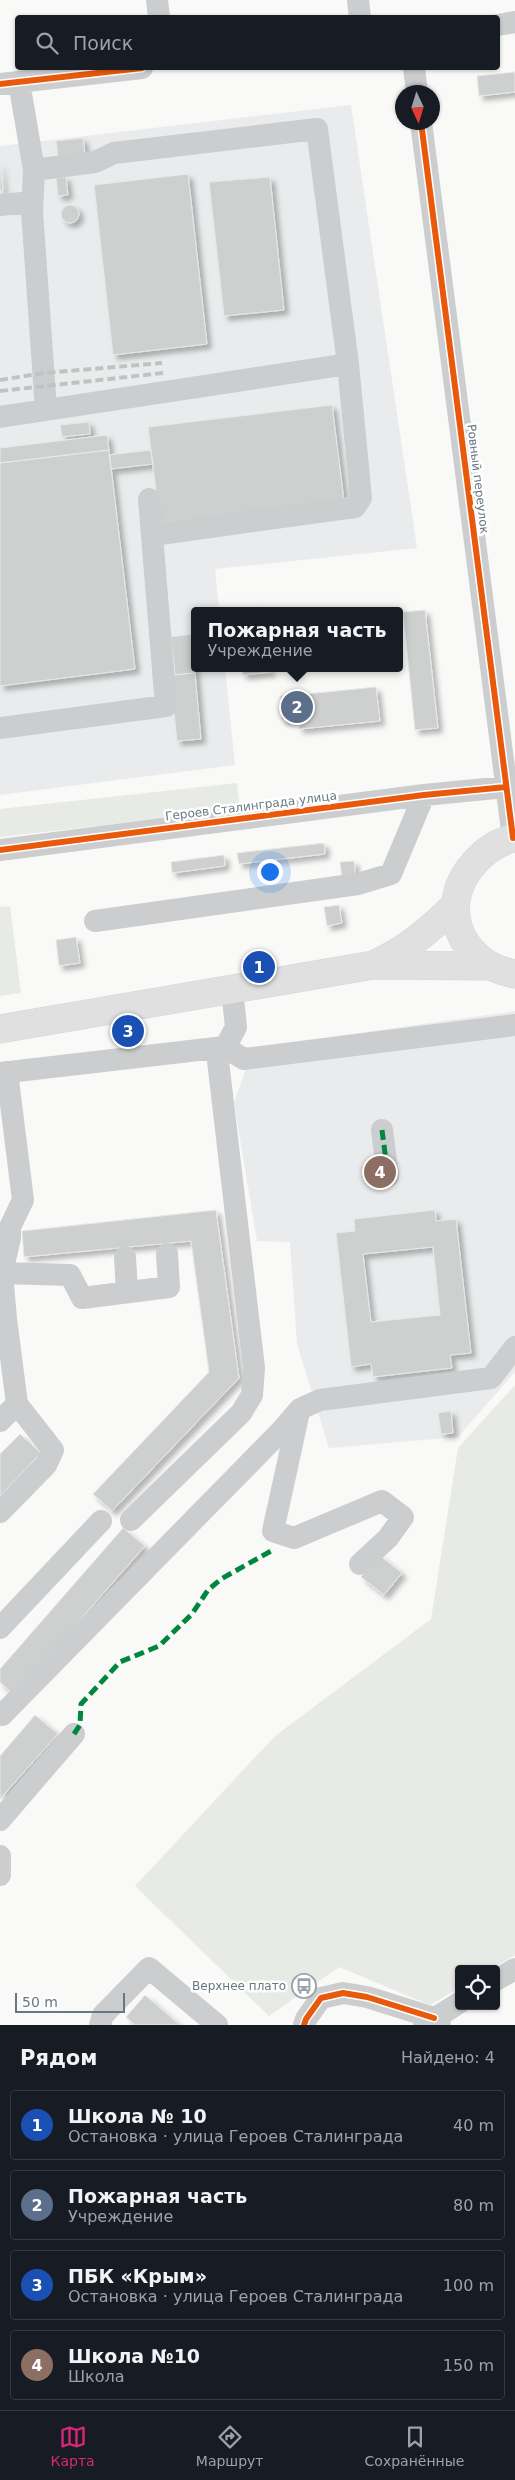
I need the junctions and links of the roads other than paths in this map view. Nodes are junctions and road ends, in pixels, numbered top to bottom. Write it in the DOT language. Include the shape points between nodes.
graph roads {
  1 [pos="157,0"];
  2 [pos="358,0"];
  3 [pos="159,15"];
  4 [pos="360,15"];
  5 [pos="515,22"];
  6 [pos="500,25"];
  7 [pos="124,70"];
  8 [pos="414,70"];
  9 [pos="9,83"];
  10 [pos="416,85"];
  11 [pos="422,130"];
  12 [pos="34,170"];
  13 [pos="32,202"];
  14 [pos="0,206"];
  15 [pos="348,364"];
  16 [pos="46,410"];
  17 [pos="0,417"];
  18 [pos="149,499"];
  19 [pos="153,535"];
  20 [pos="0,728"];
  21 [pos="506,787"];
  22 [pos="424,795"];
  23 [pos="514,838"];
  24 [pos="0,850"];
  25 [pos="454,906"];
  26 [pos="95,921"];
  27 [pos="373,965"];
  28 [pos="487,966"];
  29 [pos="515,974"];
  30 [pos="232,990"];
  31 [pos="515,1025"];
  32 [pos="0,1029"];
  33 [pos="224,1047"];
  34 [pos="4,1072"];
  35 [pos="382,1130"];
  36 [pos="388,1176"];
  37 [pos="5,1232"];
  38 [pos="166,1254"];
  39 [pos="125,1256"];
  40 [pos="2,1273"];
  41 [pos="128,1292"];
  42 [pos="515,1347"];
  43 [pos="17,1404"];
  44 [pos="300,1408"];
  45 [pos="0,1421"];
  46 [pos="0,1512"];
  47 [pos="131,1520"];
  48 [pos="101,1521"];
  49 [pos="360,1564"];
  50 [pos="0,1628"];
  51 [pos="1,1715"];
  52 [pos="74,1734"];
  53 [pos="0,1820"];
  54 [pos="0,1856"];
  55 [pos="0,1875"];
  56 [pos="515,1969"];
  57 [pos="500,1978"];
  58 [pos="455,2006"];
  59 [pos="433,2023"];
  60 [pos="100,2025"];
  61 [pos="217,2025"];
  62 [pos="304,2025"];
  1 -- 3 [label="street"];
  2 -- 4 [label="street"];
  5 -- 6 [label="street"];
  7 -- 9 [label="street"];
  8 -- 10 [label="street"];
  9 -- 12 [label="street"];
  11 -- 21 [label="street, Ровный переулок"];
  12 -- 13 [label="street"];
  12 -- 15 [label="street" via="95,162 114,153 317,129"];
  13 -- 14 [label="street"];
  13 -- 16 [label="street"];
  15 -- 16 [label="street"];
  15 -- 19 [label="street" via="361,498 355,507"];
  16 -- 17 [label="street"];
  18 -- 19 [label="street"];
  19 -- 20 [label="street" via="152,562 166,706"];
  21 -- 22 [label="street, Героев Сталинграда улица"];
  21 -- 23 [label="street, Ровный переулок"];
  22 -- 24 [label="street, Героев Сталинграда улица"];
  22 -- 26 [label="street" via="391,874 358,884"];
  23 -- 25 [label="main road" via="483,853 467,870 460,882"];
  25 -- 27 [label="main road" via="419,938"];
  25 -- 28 [label="main road" via="472,953"];
  27 -- 28 [label="main road"];
  27 -- 30 [label="main road"];
  28 -- 29 [label="main road"];
  30 -- 32 [label="main road"];
  30 -- 33 [label="street" via="236,1027"];
  31 -- 33 [label="street" via="244,1059"];
  33 -- 34 [label="street"];
  33 -- 47 [label="street" via="218,1061 254,1368 252,1395 241,1413"];
  34 -- 37 [label="street" via="23,1200"];
  35 -- 36 [label="street"];
  37 -- 40 [label="street" via="10,1238"];
  38 -- 41 [label="street" via="168,1287"];
  39 -- 41 [label="street"];
  40 -- 41 [label="street" via="70,1275 82,1298"];
  40 -- 43 [label="street"];
  42 -- 44 [label="street" via="491,1378 320,1400"];
  43 -- 45 [label="street"];
  43 -- 46 [label="street" via="53,1450 46,1465"];
  44 -- 49 [label="street" via="273,1531 294,1538 382,1501 403,1517 388,1538"];
  44 -- 51 [label="street"];
  48 -- 50 [label="street"];
  52 -- 53 [label="street"];
  54 -- 55 [label="street"];
  56 -- 57 [label="street"];
  58 -- 59 [label="street"];
  59 -- 62 [label="street" via="367,1997 343,1993 321,1998"];
  60 -- 61 [label="street" via="103,2015 150,1959"];
}
